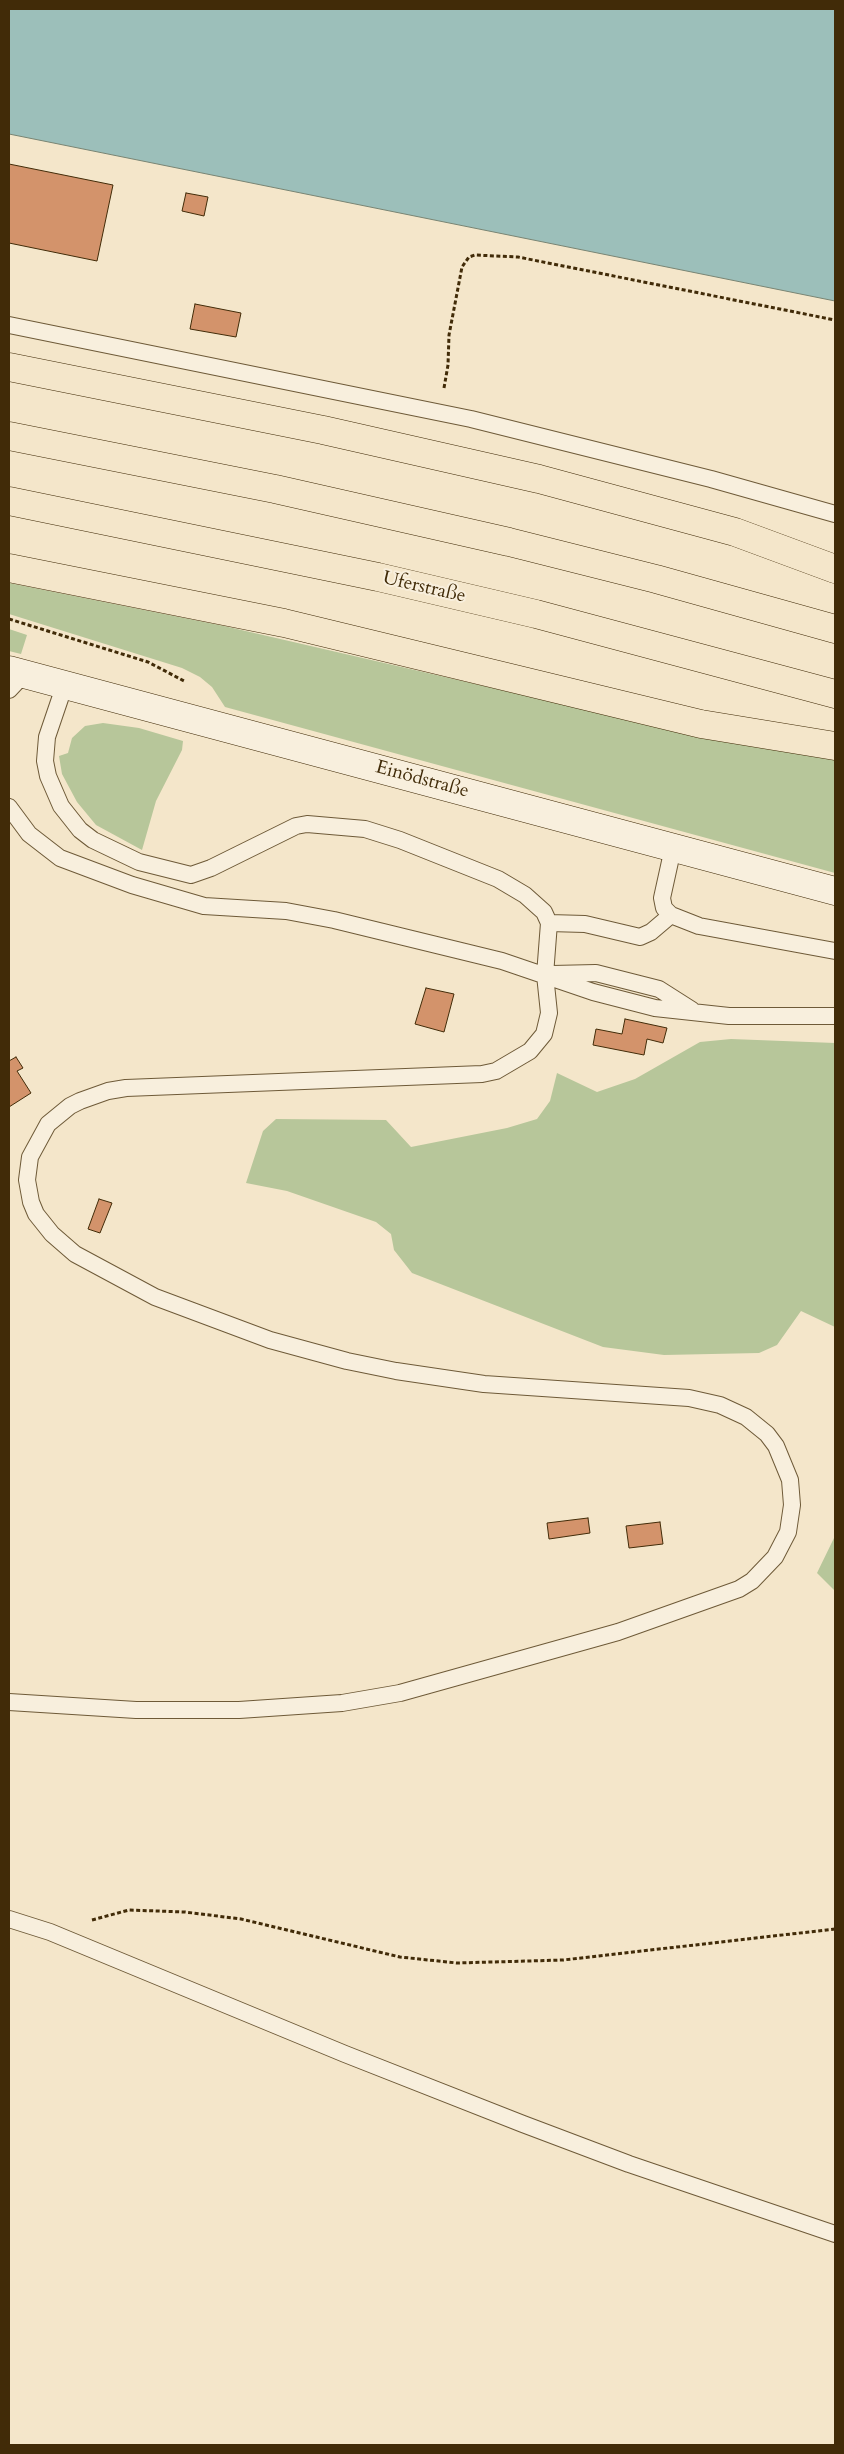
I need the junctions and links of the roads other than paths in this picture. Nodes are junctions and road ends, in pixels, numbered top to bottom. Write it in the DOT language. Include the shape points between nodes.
graph roads {
  1 [pos="9,325"];
  2 [pos="9,367"];
  3 [pos="9,436"];
  4 [pos="9,500"];
  5 [pos="835,514"];
  6 [pos="9,568"];
  7 [pos="835,569"];
  8 [pos="835,629"];
  9 [pos="14,677"];
  10 [pos="65,684"];
  11 [pos="835,694"];
  12 [pos="835,746"];
  13 [pos="9,807"];
  14 [pos="673,848"];
  15 [pos="835,891"];
  16 [pos="671,915"];
  17 [pos="549,923"];
  18 [pos="835,951"];
  19 [pos="545,975"];
  20 [pos="835,1016"];
  21 [pos="9,1702"];
  22 [pos="9,1919"];
  23 [pos="835,2234"];
  1 -- 5 [label="lane" via="439,413 637,460"];
  2 -- 7 [label="highway" via="323,430 539,479 735,532"];
  3 -- 8 [label="highway" via="275,489 509,542"];
  4 -- 11 [label="highway, Uferstraße" via="378,577 565,622"];
  6 -- 12 [label="highway" via="284,623 701,724"];
  9 -- 10 [label="street, Einödstraße"];
  10 -- 14 [label="street, Einödstraße"];
  10 -- 17 [label="lane" via="47,737 48,776 68,816 80,830 107,849 138,862 191,876 296,826 317,824 365,829 400,840 510,886 544,912"];
  13 -- 19 [label="lane" via="29,834 60,858 132,885 204,906 286,911 334,920 502,961"];
  14 -- 15 [label="street, Einödstraße"];
  14 -- 16 [label="lane" via="662,898 664,908"];
  16 -- 17 [label="lane" via="640,937 585,924"];
  16 -- 18 [label="lane" via="698,926"];
  17 -- 19 [label="lane"];
  19 -- 20 [label="lane" via="655,1008 729,1016"];
  19 -- 21 [label="lane" via="549,1013 544,1034 530,1051 496,1071 126,1088 80,1101 48,1124 35,1146 27,1169 31,1202 52,1234 69,1250 93,1265 155,1297 270,1340 347,1361 441,1379 530,1389 689,1398 732,1409 767,1434 779,1452 790,1480 791,1519 775,1557 752,1581 724,1596 618,1632 400,1694 342,1703 238,1710 127,1709"];
  22 -- 23 [label="lane" via="50,1932 523,2124"];
}
